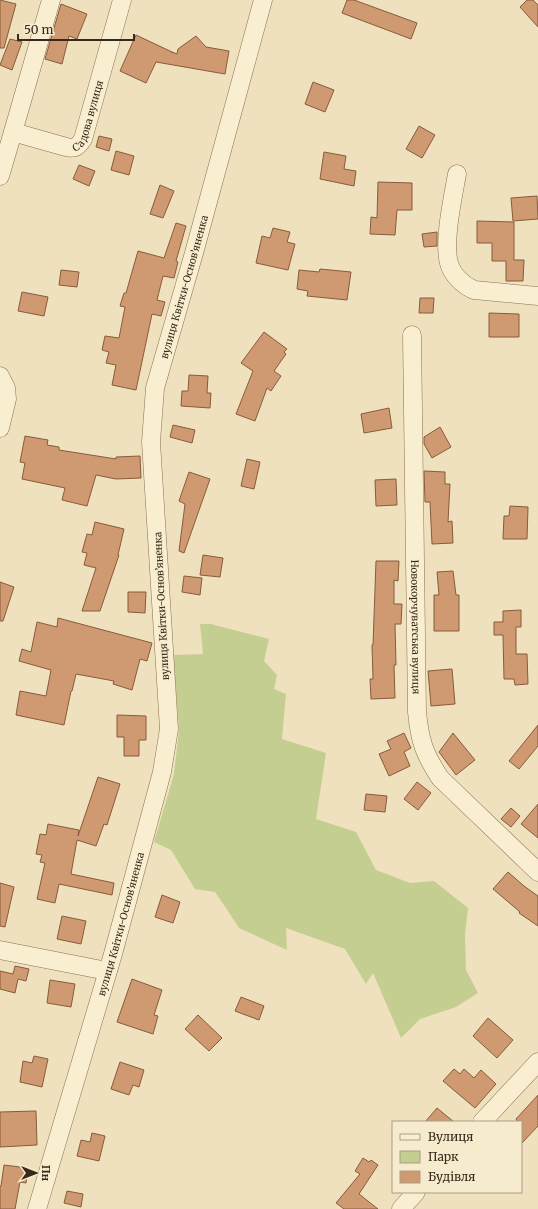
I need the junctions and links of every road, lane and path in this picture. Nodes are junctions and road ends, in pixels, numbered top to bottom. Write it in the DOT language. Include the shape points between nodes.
graph roads {
  1 [pos="51,0"];
  2 [pos="122,0"];
  3 [pos="263,0"];
  4 [pos="13,132"];
  5 [pos="456,174"];
  6 [pos="0,176"];
  7 [pos="538,296"];
  8 [pos="412,335"];
  9 [pos="0,376"];
  10 [pos="0,428"];
  11 [pos="538,872"];
  12 [pos="0,950"];
  13 [pos="107,971"];
  14 [pos="538,1062"];
  15 [pos="483,1121"];
  16 [pos="415,1193"];
  17 [pos="38,1209"];
  18 [pos="400,1209"];
  1 -- 4 [label="street"];
  2 -- 4 [label="street, Садова вулиця" via="79,146 66,147"];
  3 -- 13 [label="street, вулиця Квітки-Основ’яненка" via="155,388 152,442 168,729 162,772"];
  4 -- 6 [label="street"];
  5 -- 7 [label="street" via="446,251 449,265 456,276 474,290"];
  8 -- 11 [label="street, Новокорчуватська вулиця" via="419,731 423,748 440,778"];
  9 -- 10 [label="street" via="6,388 7,400"];
  12 -- 13 [label="street"];
  13 -- 17 [label="street, вулиця Квітки-Основ’яненка"];
  14 -- 15 [label="street"];
  16 -- 18 [label="street"];
}
